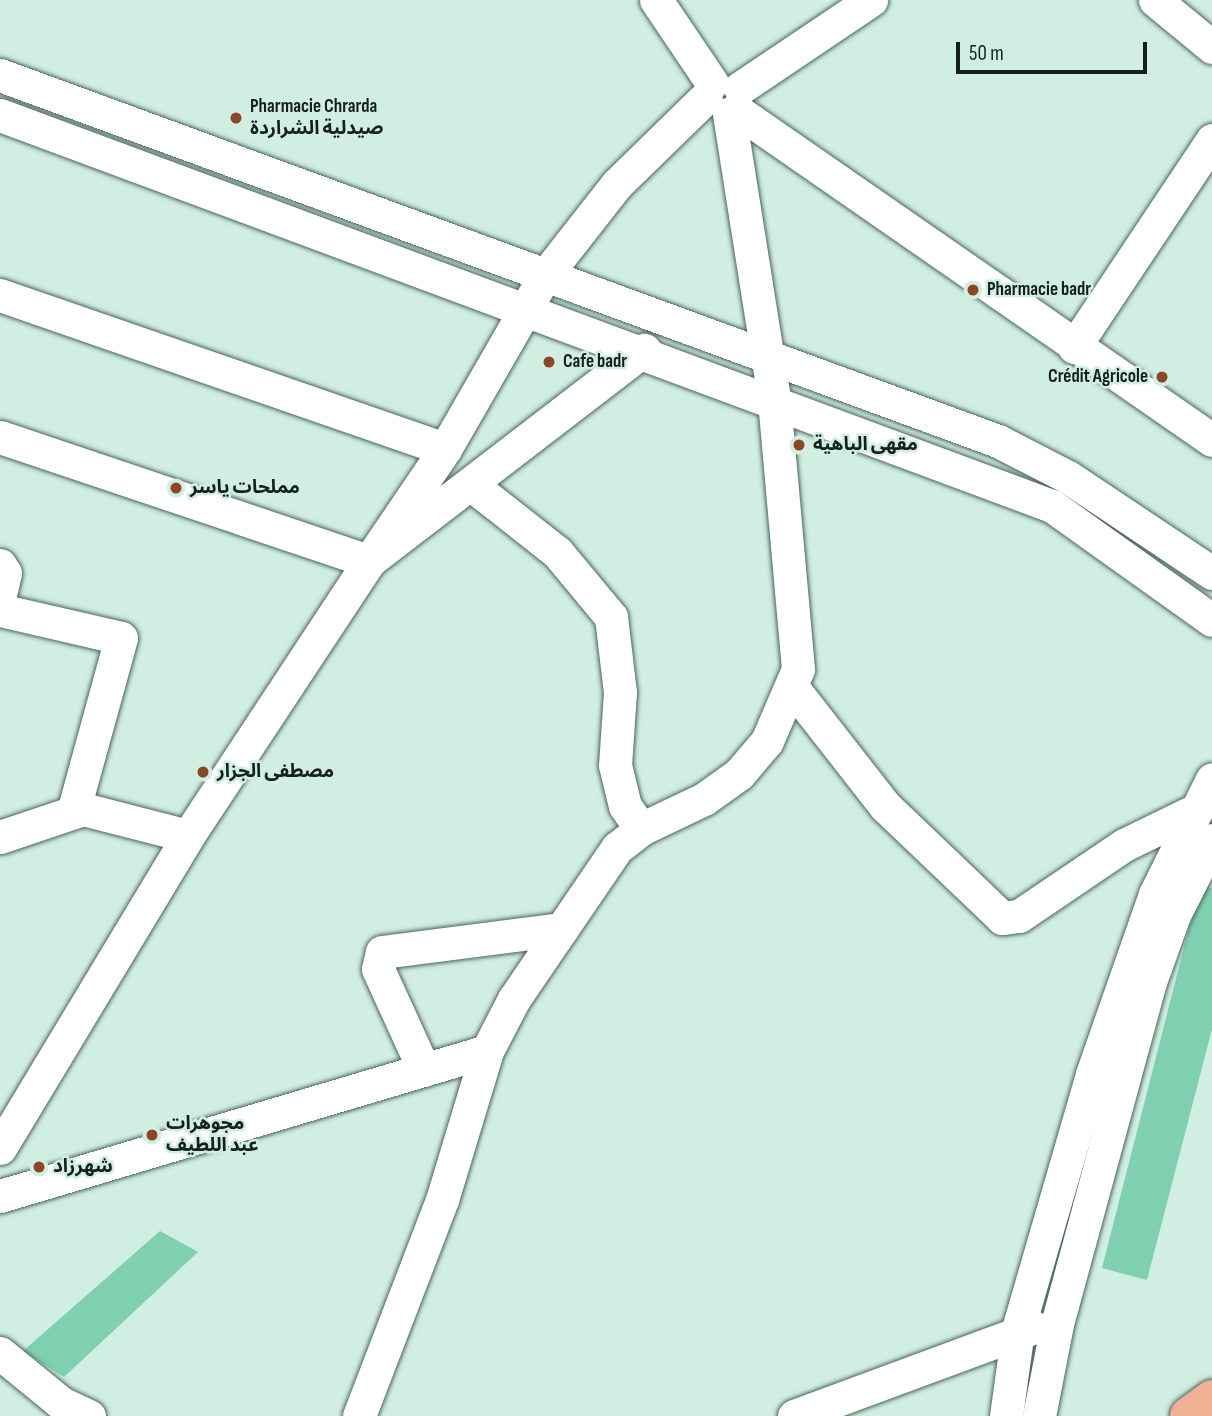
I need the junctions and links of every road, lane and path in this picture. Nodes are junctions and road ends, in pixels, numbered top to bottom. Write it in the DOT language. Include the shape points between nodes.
graph roads {
  1 [pos="656,0"];
  2 [pos="871,0"];
  3 [pos="1155,0"];
  4 [pos="1212,47"];
  5 [pos="0,75"];
  6 [pos="724,99"];
  7 [pos="0,115"];
  8 [pos="1212,140"];
  9 [pos="544,277"];
  10 [pos="0,295"];
  11 [pos="529,310"];
  12 [pos="1074,347"];
  13 [pos="644,350"];
  14 [pos="765,353"];
  15 [pos="774,398"];
  16 [pos="0,437"];
  17 [pos="1212,440"];
  18 [pos="445,449"];
  19 [pos="473,486"];
  20 [pos="369,561"];
  21 [pos="0,565"];
  22 [pos="1212,573"];
  23 [pos="0,594"];
  24 [pos="0,610"];
  25 [pos="1212,620"];
  26 [pos="792,687"];
  27 [pos="1212,779"];
  28 [pos="74,809"];
  29 [pos="1194,811"];
  30 [pos="640,829"];
  31 [pos="188,836"];
  32 [pos="0,837"];
  33 [pos="1212,840"];
  34 [pos="562,929"];
  35 [pos="487,1051"];
  36 [pos="424,1070"];
  37 [pos="0,1147"];
  38 [pos="0,1196"];
  39 [pos="1057,1324"];
  40 [pos="1018,1329"];
  41 [pos="0,1353"];
  42 [pos="1212,1399"];
  43 [pos="89,1416"];
  44 [pos="359,1416"];
  45 [pos="794,1416"];
  46 [pos="1006,1416"];
  47 [pos="1039,1416"];
  48 [pos="1189,1416"];
  1 -- 6 [label="street"];
  2 -- 6 [label="street"];
  3 -- 4 [label="street"];
  5 -- 9 [label="street"];
  6 -- 9 [label="street" via="617,184"];
  6 -- 12 [label="street"];
  6 -- 14 [label="street"];
  7 -- 11 [label="street"];
  8 -- 12 [label="street"];
  9 -- 11 [label="street"];
  9 -- 14 [label="street"];
  10 -- 18 [label="street"];
  11 -- 13 [label="street"];
  11 -- 18 [label="street"];
  12 -- 17 [label="street"];
  13 -- 15 [label="street"];
  13 -- 19 [label="street"];
  14 -- 15 [label="street"];
  14 -- 22 [label="street" via="1038,459"];
  15 -- 25 [label="street" via="1052,506"];
  15 -- 26 [label="street" via="799,637"];
  16 -- 20 [label="street"];
  18 -- 20 [label="street"];
  19 -- 20 [label="street"];
  19 -- 30 [label="street" via="557,552 611,617 620,692 615,765 625,807"];
  20 -- 31 [label="street"];
  21 -- 23 [label="street" via="5,573"];
  24 -- 28 [label="street" via="121,638"];
  26 -- 29 [label="street" via="885,806 1002,918 1019,916 1124,845"];
  26 -- 30 [label="street" via="767,741 739,774 704,799"];
  27 -- 29 [label="street"];
  28 -- 31 [label="street"];
  28 -- 32 [label="street"];
  29 -- 40 [label="street" via="1124,979"];
  30 -- 34 [label="street" via="601,866"];
  31 -- 37 [label="street"];
  33 -- 39 [label="street" via="1174,915 1150,982"];
  34 -- 35 [label="street"];
  34 -- 36 [label="street" via="382,952 378,968"];
  35 -- 36 [label="street"];
  35 -- 44 [label="street" via="442,1200"];
  36 -- 38 [label="street"];
  39 -- 40 [label="street"];
  39 -- 47 [label="street"];
  40 -- 45 [label="street"];
  40 -- 46 [label="street"];
  41 -- 43 [label="street" via="61,1403"];
  42 -- 48 [label="main road"];
}
